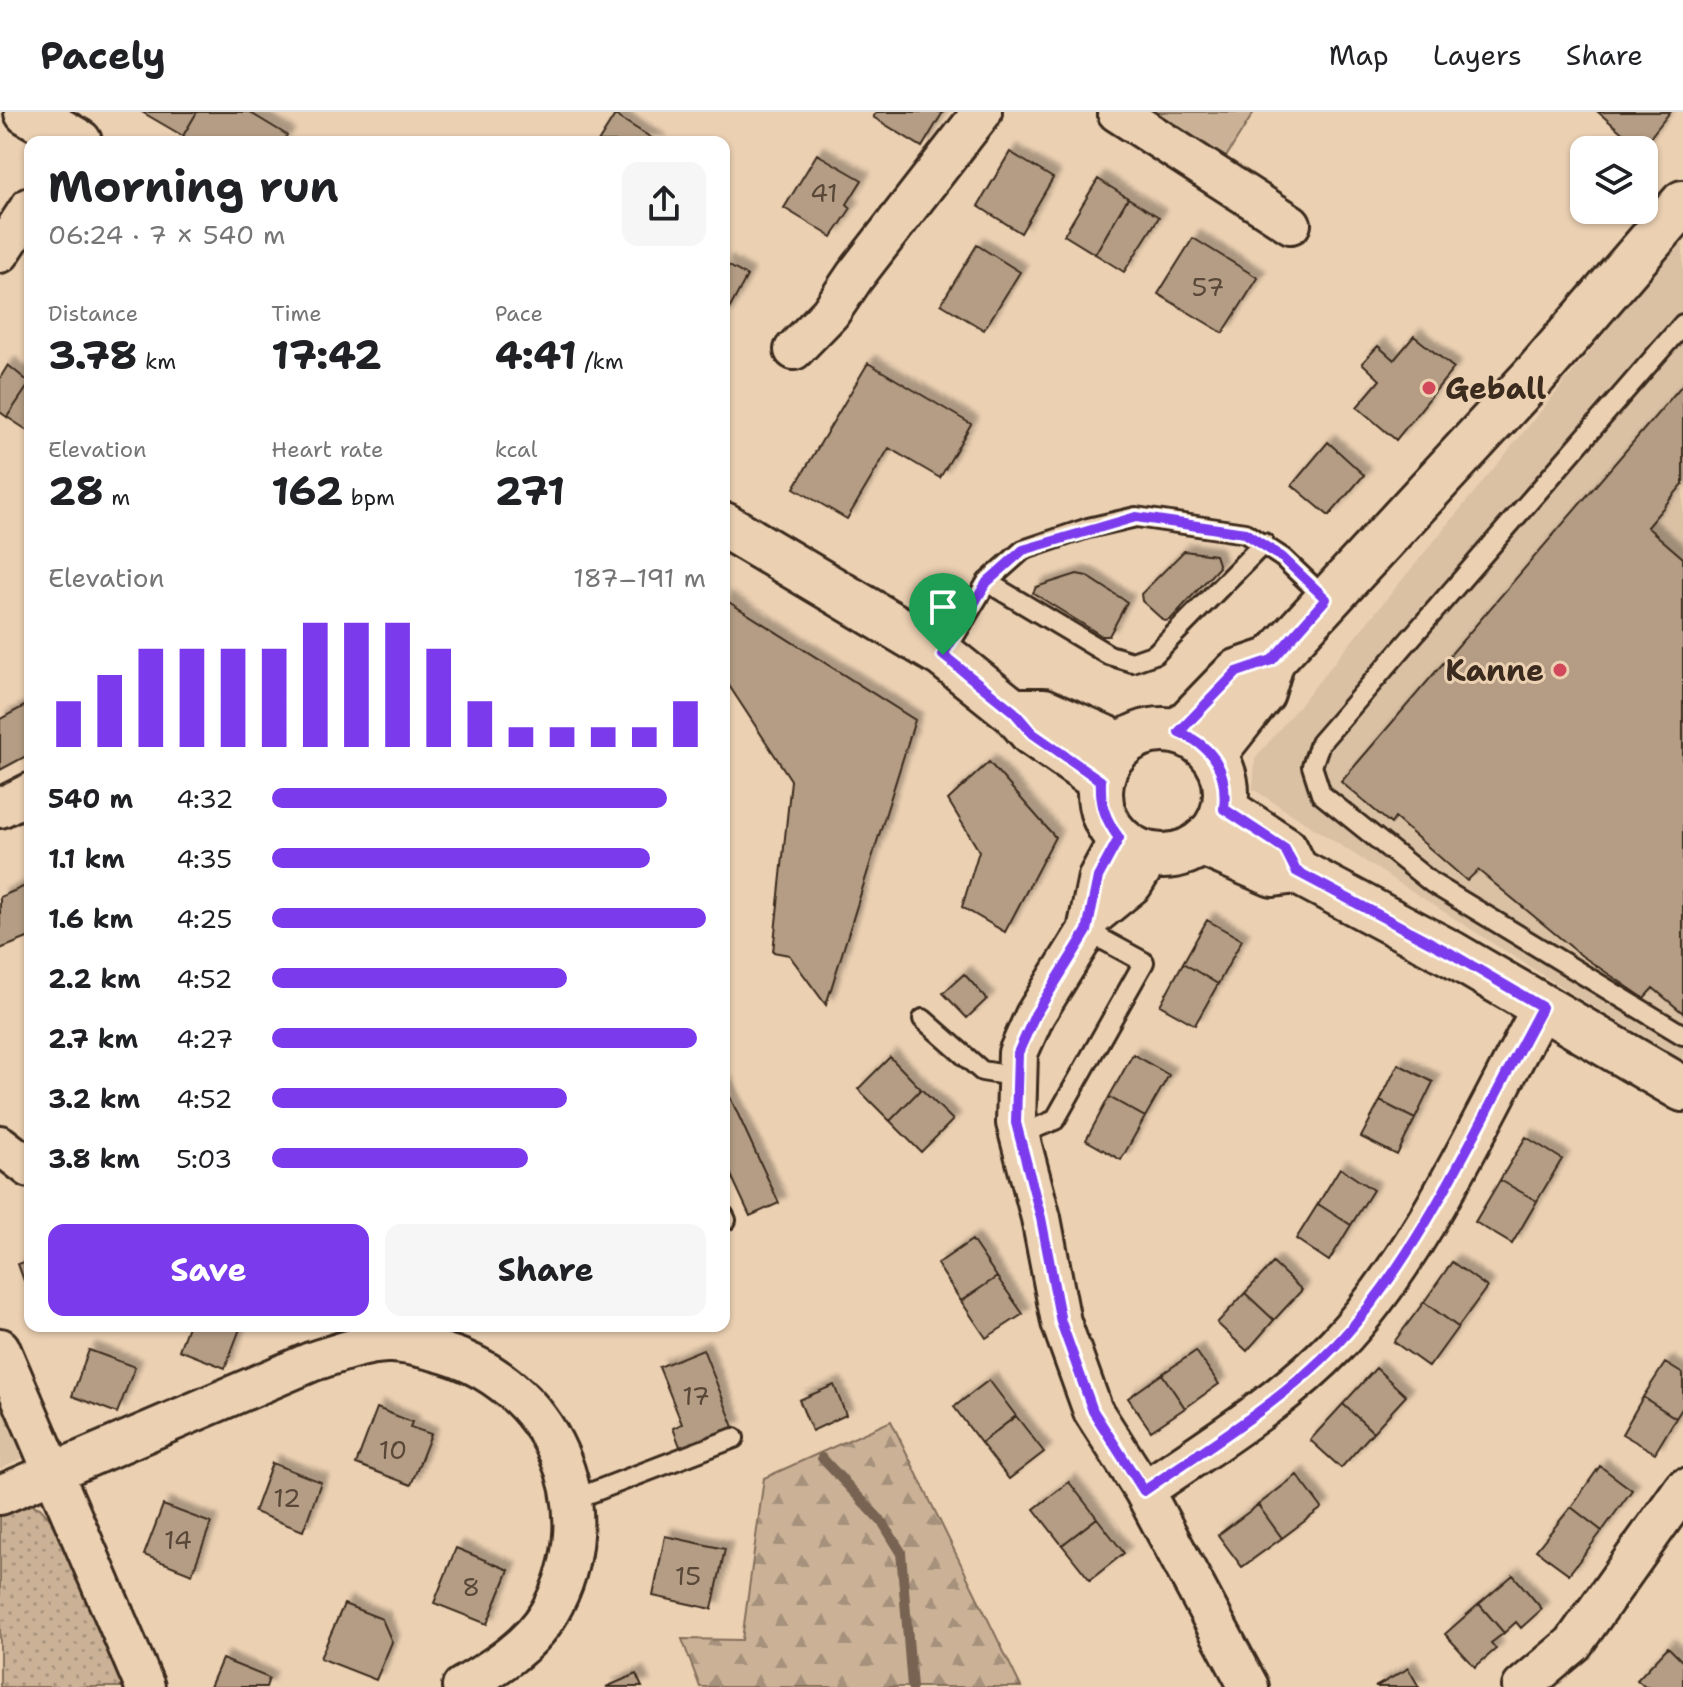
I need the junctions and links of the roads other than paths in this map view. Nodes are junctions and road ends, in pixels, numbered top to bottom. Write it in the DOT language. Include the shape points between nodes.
graph roads {
  1 [pos="27,112"];
  2 [pos="982,112"];
  3 [pos="1117,112"];
  4 [pos="67,136"];
  5 [pos="1683,203"];
  6 [pos="24,216"];
  7 [pos="1291,224"];
  8 [pos="0,253"];
  9 [pos="1683,324"];
  10 [pos="794,350"];
  11 [pos="730,529"];
  12 [pos="1264,543"];
  13 [pos="987,582"];
  14 [pos="1326,599"];
  15 [pos="943,655"];
  16 [pos="1196,743"];
  17 [pos="1111,763"];
  18 [pos="24,796"];
  19 [pos="0,808"];
  20 [pos="1212,826"];
  21 [pos="1135,846"];
  22 [pos="1089,925"];
  23 [pos="1542,1007"];
  24 [pos="923,1019"];
  25 [pos="1683,1035"];
  26 [pos="1018,1077"];
  27 [pos="1683,1089"];
  28 [pos="1019,1135"];
  29 [pos="0,1145"];
  30 [pos="24,1163"];
  31 [pos="0,1348"];
  32 [pos="734,1438"];
  33 [pos="56,1473"];
  34 [pos="1683,1489"];
  35 [pos="1144,1491"];
  36 [pos="0,1495"];
  37 [pos="572,1500"];
  38 [pos="145,1687"];
  39 [pos="462,1687"];
  40 [pos="1249,1687"];
  41 [pos="1522,1687"];
  1 -- 4 [label="street"];
  2 -- 10 [label="street" via="822,308"];
  3 -- 7 [label="street"];
  5 -- 14 [label="street" via="1535,375"];
  6 -- 8 [label="street"];
  9 -- 25 [label="lane" via="1320,743 1312,766 1321,794 1432,883"];
  11 -- 15 [label="street"];
  12 -- 13 [label="lane" via="1245,533 1136,517 1023,550"];
  12 -- 13 [label="lane" via="1155,654 1132,662 1109,655"];
  12 -- 14 [label="lane"];
  13 -- 15 [label="lane"];
  14 -- 16 [label="street" via="1272,660 1237,672"];
  15 -- 17 [label="street" via="1032,733"];
  16 -- 17 [label="street" via="1159,730 1139,734"];
  16 -- 20 [label="street" via="1226,790"];
  17 -- 21 [label="street" via="1100,801 1107,821"];
  18 -- 19 [label="street"];
  20 -- 21 [label="street" via="1186,852"];
  20 -- 23 [label="street" via="1273,874 1296,871"];
  21 -- 22 [label="street" via="1098,877"];
  22 -- 26 [label="street" via="1035,1015 1018,1053"];
  22 -- 28 [label="lane" via="1144,962 1055,1120"];
  23 -- 27 [label="street"];
  23 -- 35 [label="street" via="1382,1292 1299,1381"];
  24 -- 26 [label="lane" via="982,1071"];
  26 -- 28 [label="street"];
  28 -- 35 [label="street" via="1061,1322 1093,1411"];
  29 -- 30 [label="street"];
  31 -- 33 [label="street"];
  32 -- 37 [label="lane"];
  33 -- 36 [label="street"];
  33 -- 37 [label="street" via="311,1362 390,1342 458,1356 499,1378 522,1398 556,1444"];
  33 -- 38 [label="street"];
  34 -- 41 [label="street" via="1573,1644"];
  35 -- 40 [label="street"];
  37 -- 39 [label="street" via="574,1552 548,1615 529,1639"];
}
